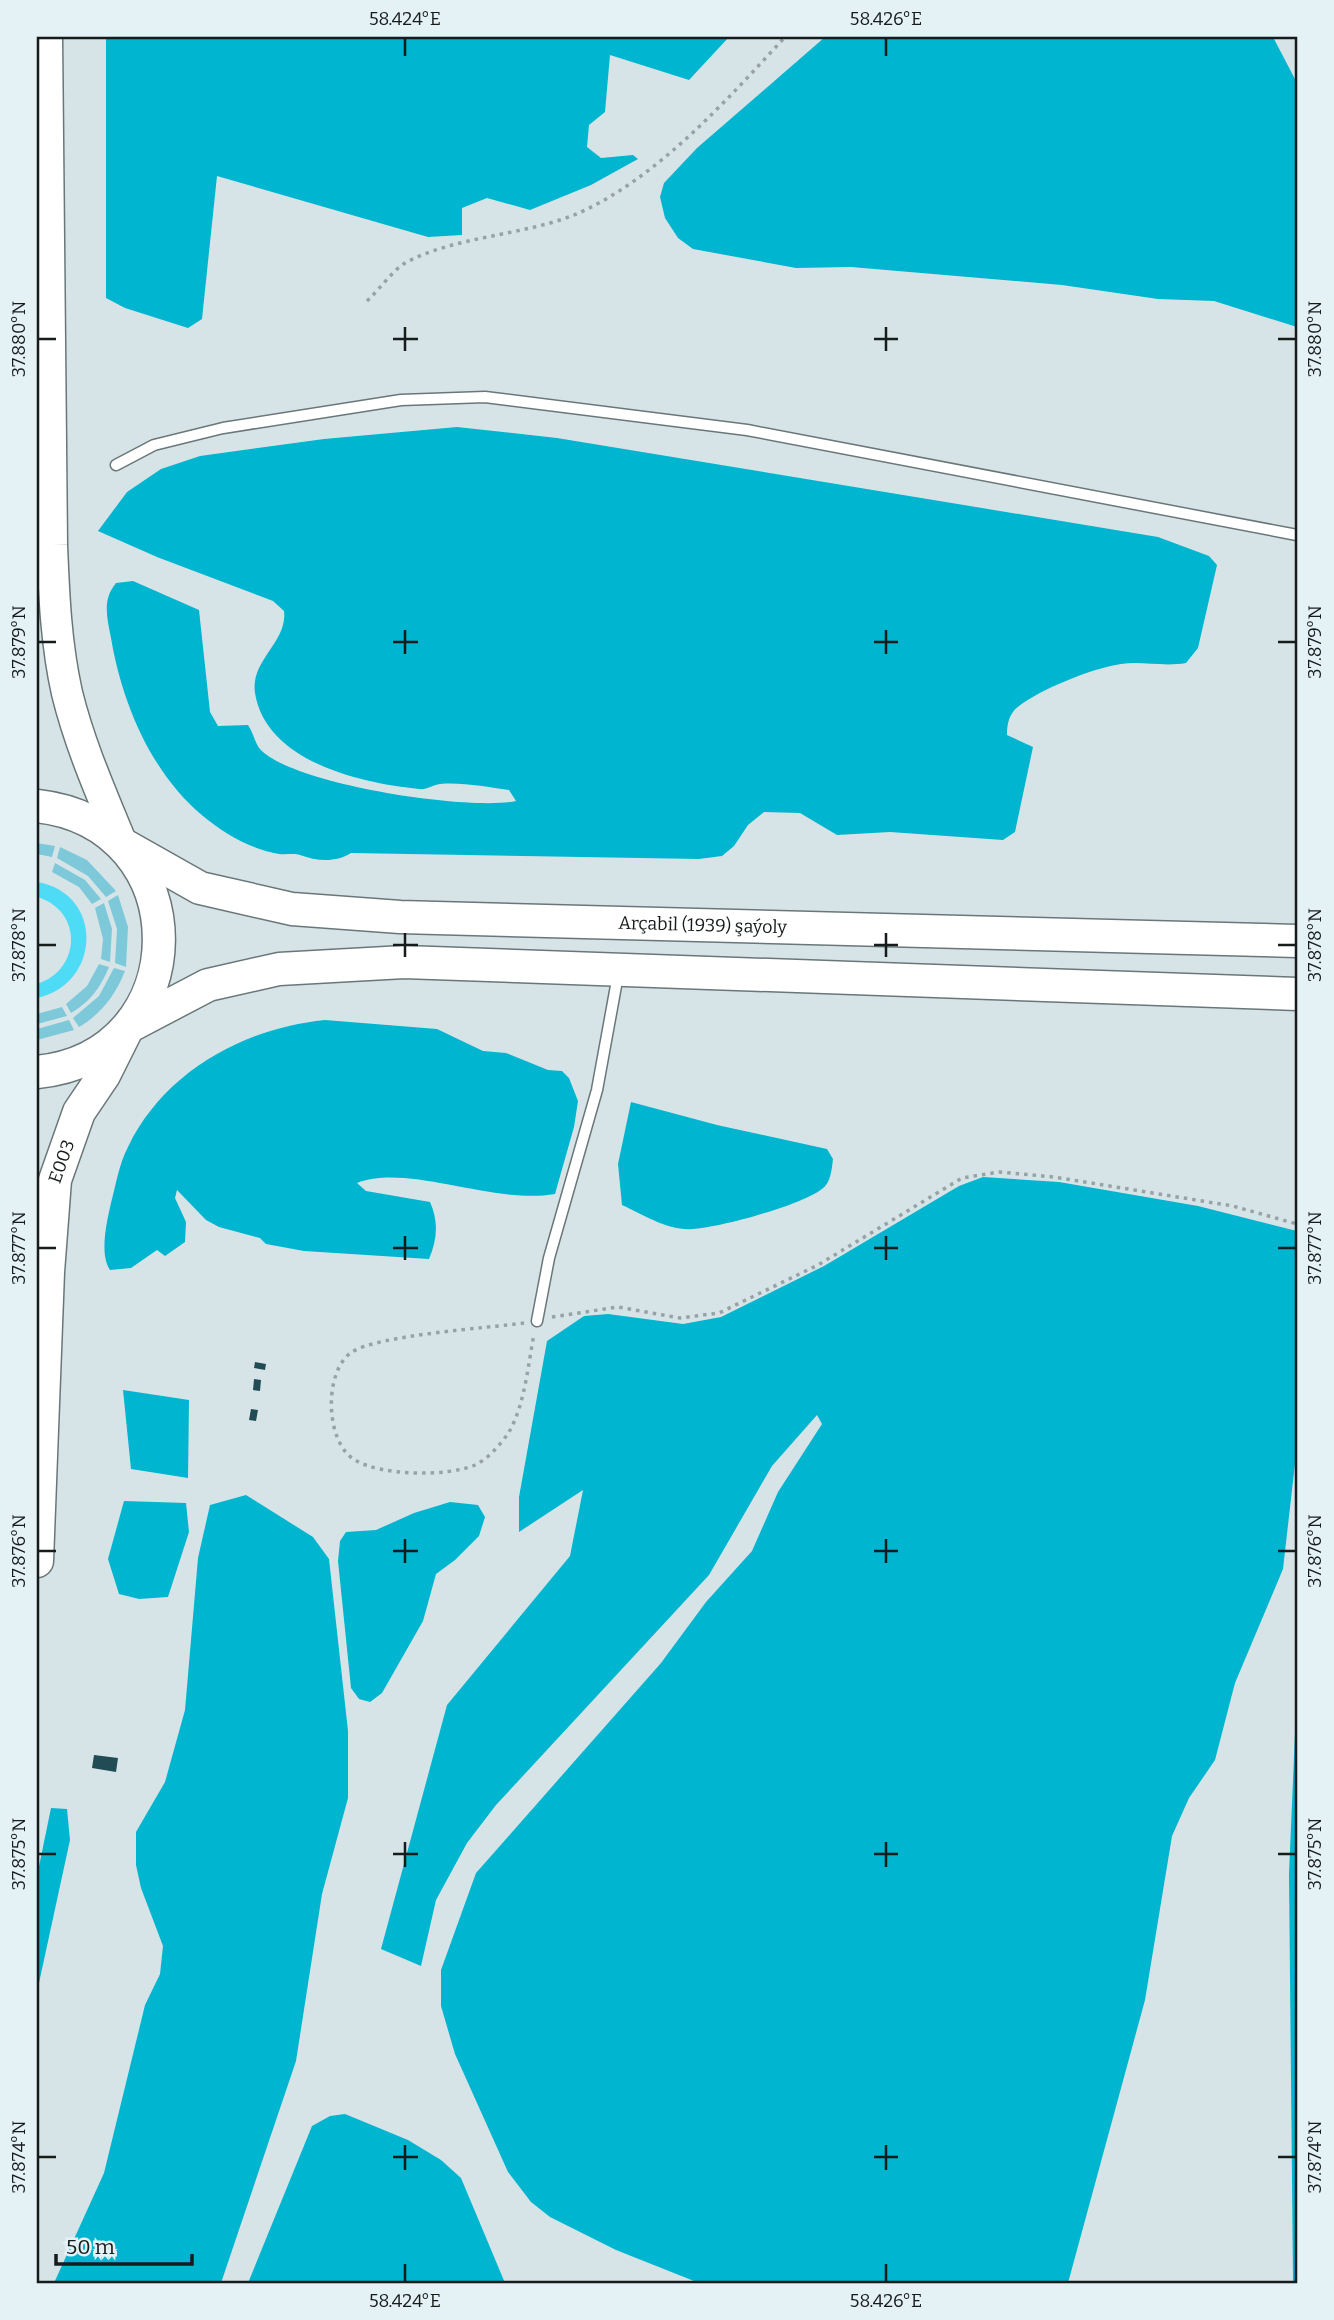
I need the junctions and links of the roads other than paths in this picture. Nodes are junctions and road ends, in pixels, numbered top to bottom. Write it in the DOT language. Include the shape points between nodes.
graph roads {
  1 [pos="47,37"];
  2 [pos="116,465"];
  3 [pos="1297,535"];
  4 [pos="37,806"];
  5 [pos="122,844"];
  6 [pos="1297,941"];
  7 [pos="620,967"];
  8 [pos="1297,994"];
  9 [pos="128,1027"];
  10 [pos="37,1072"];
  11 [pos="537,1321"];
  12 [pos="37,1562"];
  1 -- 5 [label="main road" via="55,625 81,744"];
  2 -- 3 [label="lane" via="154,444 223,428 401,400 485,397 747,430"];
  4 -- 5 [label="highway" via="93,822"];
  5 -- 6 [label="highway, Arçabil (1939) şaýoly" via="200,888 292,909 400,917"];
  5 -- 9 [label="highway" via="146,877 159,915 157,968 149,993"];
  7 -- 8 [label="highway"];
  7 -- 9 [label="highway" via="404,962 279,969 208,985"];
  7 -- 11 [label="lane" via="597,1090 549,1258"];
  9 -- 10 [label="highway" via="97,1054 59,1070"];
  9 -- 12 [label="highway, E003" via="79,1112 55,1180"];
}
